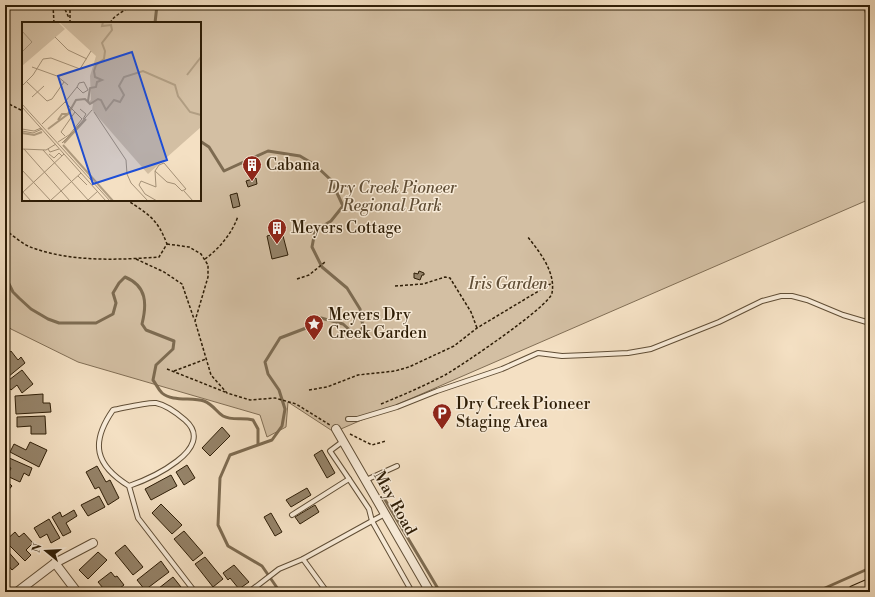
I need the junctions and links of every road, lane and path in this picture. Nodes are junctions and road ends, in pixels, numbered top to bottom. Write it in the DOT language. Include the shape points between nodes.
graph roads {
  1 [pos="53,5"];
  2 [pos="63,5"];
  3 [pos="70,5"];
  4 [pos="130,5"];
  5 [pos="70,19"];
  6 [pos="54,22"];
  7 [pos="111,22"];
  8 [pos="5,102"];
  9 [pos="22,110"];
  10 [pos="128,201"];
  11 [pos="238,216"];
  12 [pos="5,230"];
  13 [pos="527,236"];
  14 [pos="167,244"];
  15 [pos="134,259"];
  16 [pos="205,259"];
  17 [pos="325,262"];
  18 [pos="297,279"];
  19 [pos="552,283"];
  20 [pos="395,286"];
  21 [pos="195,321"];
  22 [pos="870,323"];
  23 [pos="477,328"];
  24 [pos="206,359"];
  25 [pos="167,369"];
  26 [pos="174,371"];
  27 [pos="309,390"];
  28 [pos="227,393"];
  29 [pos="378,406"];
  30 [pos="348,419"];
  31 [pos="336,429"];
  32 [pos="386,441"];
  33 [pos="342,442"];
  34 [pos="397,466"];
  35 [pos="349,479"];
  36 [pos="366,480"];
  37 [pos="129,486"];
  38 [pos="385,514"];
  39 [pos="292,515"];
  40 [pos="372,521"];
  41 [pos="93,543"];
  42 [pos="303,559"];
  43 [pos="55,563"];
  44 [pos="866,588"];
  45 [pos="17,592"];
  46 [pos="77,592"];
  47 [pos="195,592"];
  48 [pos="249,592"];
  49 [pos="327,592"];
  50 [pos="412,592"];
  51 [pos="430,592"];
  52 [pos="854,592"];
  1 -- 6 [label="path"];
  2 -- 5 [label="path"];
  3 -- 5 [label="path"];
  4 -- 7 [label="path"];
  8 -- 9 [label="path"];
  10 -- 14 [label="path" via="153,218 161,228"];
  11 -- 16 [label="path" via="236,224 214,253"];
  12 -- 15 [label="path" via="33,248 76,257"];
  13 -- 19 [label="path" via="539,251 551,274"];
  14 -- 15 [label="path" via="159,257"];
  14 -- 16 [label="path" via="188,247"];
  15 -- 21 [label="path" via="164,272 182,284"];
  16 -- 21 [label="path" via="208,277"];
  17 -- 18 [label="path" via="310,276"];
  19 -- 23 [label="path"];
  19 -- 29 [label="path" via="552,294 543,305 470,358 425,385"];
  20 -- 23 [label="path" via="423,284 445,277 450,278 471,312"];
  21 -- 24 [label="path"];
  22 -- 30 [label="lane" via="807,300 781,296 762,301 719,322 651,349 628,353 562,356 538,353 502,369 397,407 357,419"];
  23 -- 27 [label="path" via="454,346 409,367 358,375 327,387"];
  24 -- 26 [label="path"];
  24 -- 28 [label="path" via="211,374"];
  25 -- 26 [label="path"];
  26 -- 28 [label="path"];
  28 -- 31 [label="path" via="250,400 275,398 296,404"];
  31 -- 32 [label="path" via="372,445"];
  31 -- 33 [label="street, May Road"];
  33 -- 35 [label="lane" via="330,451"];
  33 -- 36 [label="street, May Road"];
  34 -- 36 [label="lane"];
  35 -- 39 [label="lane"];
  35 -- 40 [label="lane" via="369,509"];
  36 -- 38 [label="street, May Road"];
  37 -- 37 [label="lane" via="170,468 186,453 194,440 192,426 177,412 156,403 114,410 105,422 98,439 102,460 113,476"];
  37 -- 47 [label="lane" via="138,518"];
  38 -- 40 [label="lane"];
  38 -- 51 [label="street, May Road"];
  40 -- 42 [label="lane"];
  40 -- 50 [label="lane"];
  41 -- 43 [label="street"];
  42 -- 48 [label="lane" via="279,569"];
  42 -- 49 [label="lane"];
  43 -- 45 [label="street"];
  43 -- 46 [label="street"];
  44 -- 52 [label="main road"];
}
